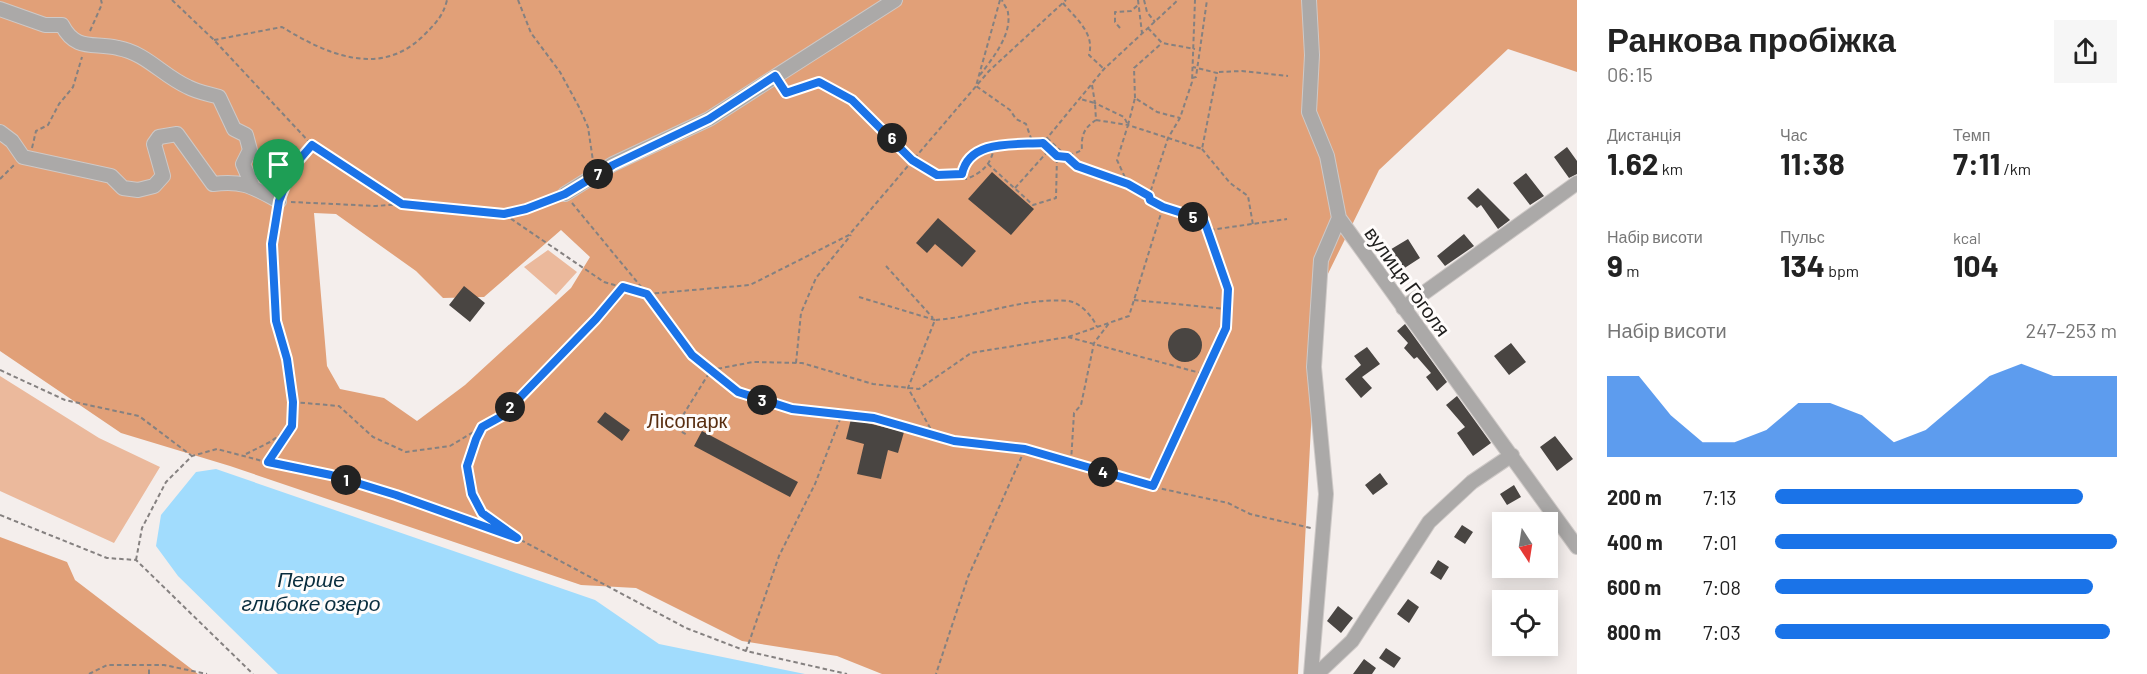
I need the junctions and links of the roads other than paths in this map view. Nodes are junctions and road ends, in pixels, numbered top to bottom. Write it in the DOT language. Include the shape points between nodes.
graph roads {
  1 [pos="895,0"];
  2 [pos="1309,0"];
  3 [pos="0,9"];
  4 [pos="0,132"];
  5 [pos="1577,183"];
  6 [pos="253,187"];
  7 [pos="565,194"];
  8 [pos="279,201"];
  9 [pos="1339,218"];
  10 [pos="1403,308"];
  11 [pos="1512,455"];
  12 [pos="1577,547"];
  13 [pos="1311,674"];
  14 [pos="1317,674"];
  1 -- 7 [label="street" via="709,119"];
  2 -- 9 [label="street, вулиця Гоголя" via="1309,112 1327,156"];
  3 -- 6 [label="street" via="45,25 62,25 68,36 85,46 118,47 144,57 187,87 219,97 234,129 246,135 250,150 243,164"];
  4 -- 6 [label="street" via="12,141 23,158 111,176 123,188 138,190 154,186 163,176 154,144 159,137 177,134 213,184 235,181"];
  5 -- 10 [label="street"];
  6 -- 8 [label="street"];
  9 -- 10 [label="street, вулиця Гоголя"];
  9 -- 13 [label="street" via="1321,260 1314,367 1326,494"];
  10 -- 11 [label="street, вулиця Гоголя"];
  11 -- 12 [label="street, вулиця Гоголя"];
  11 -- 14 [label="street" via="1473,482 1429,522 1352,641"];
}
